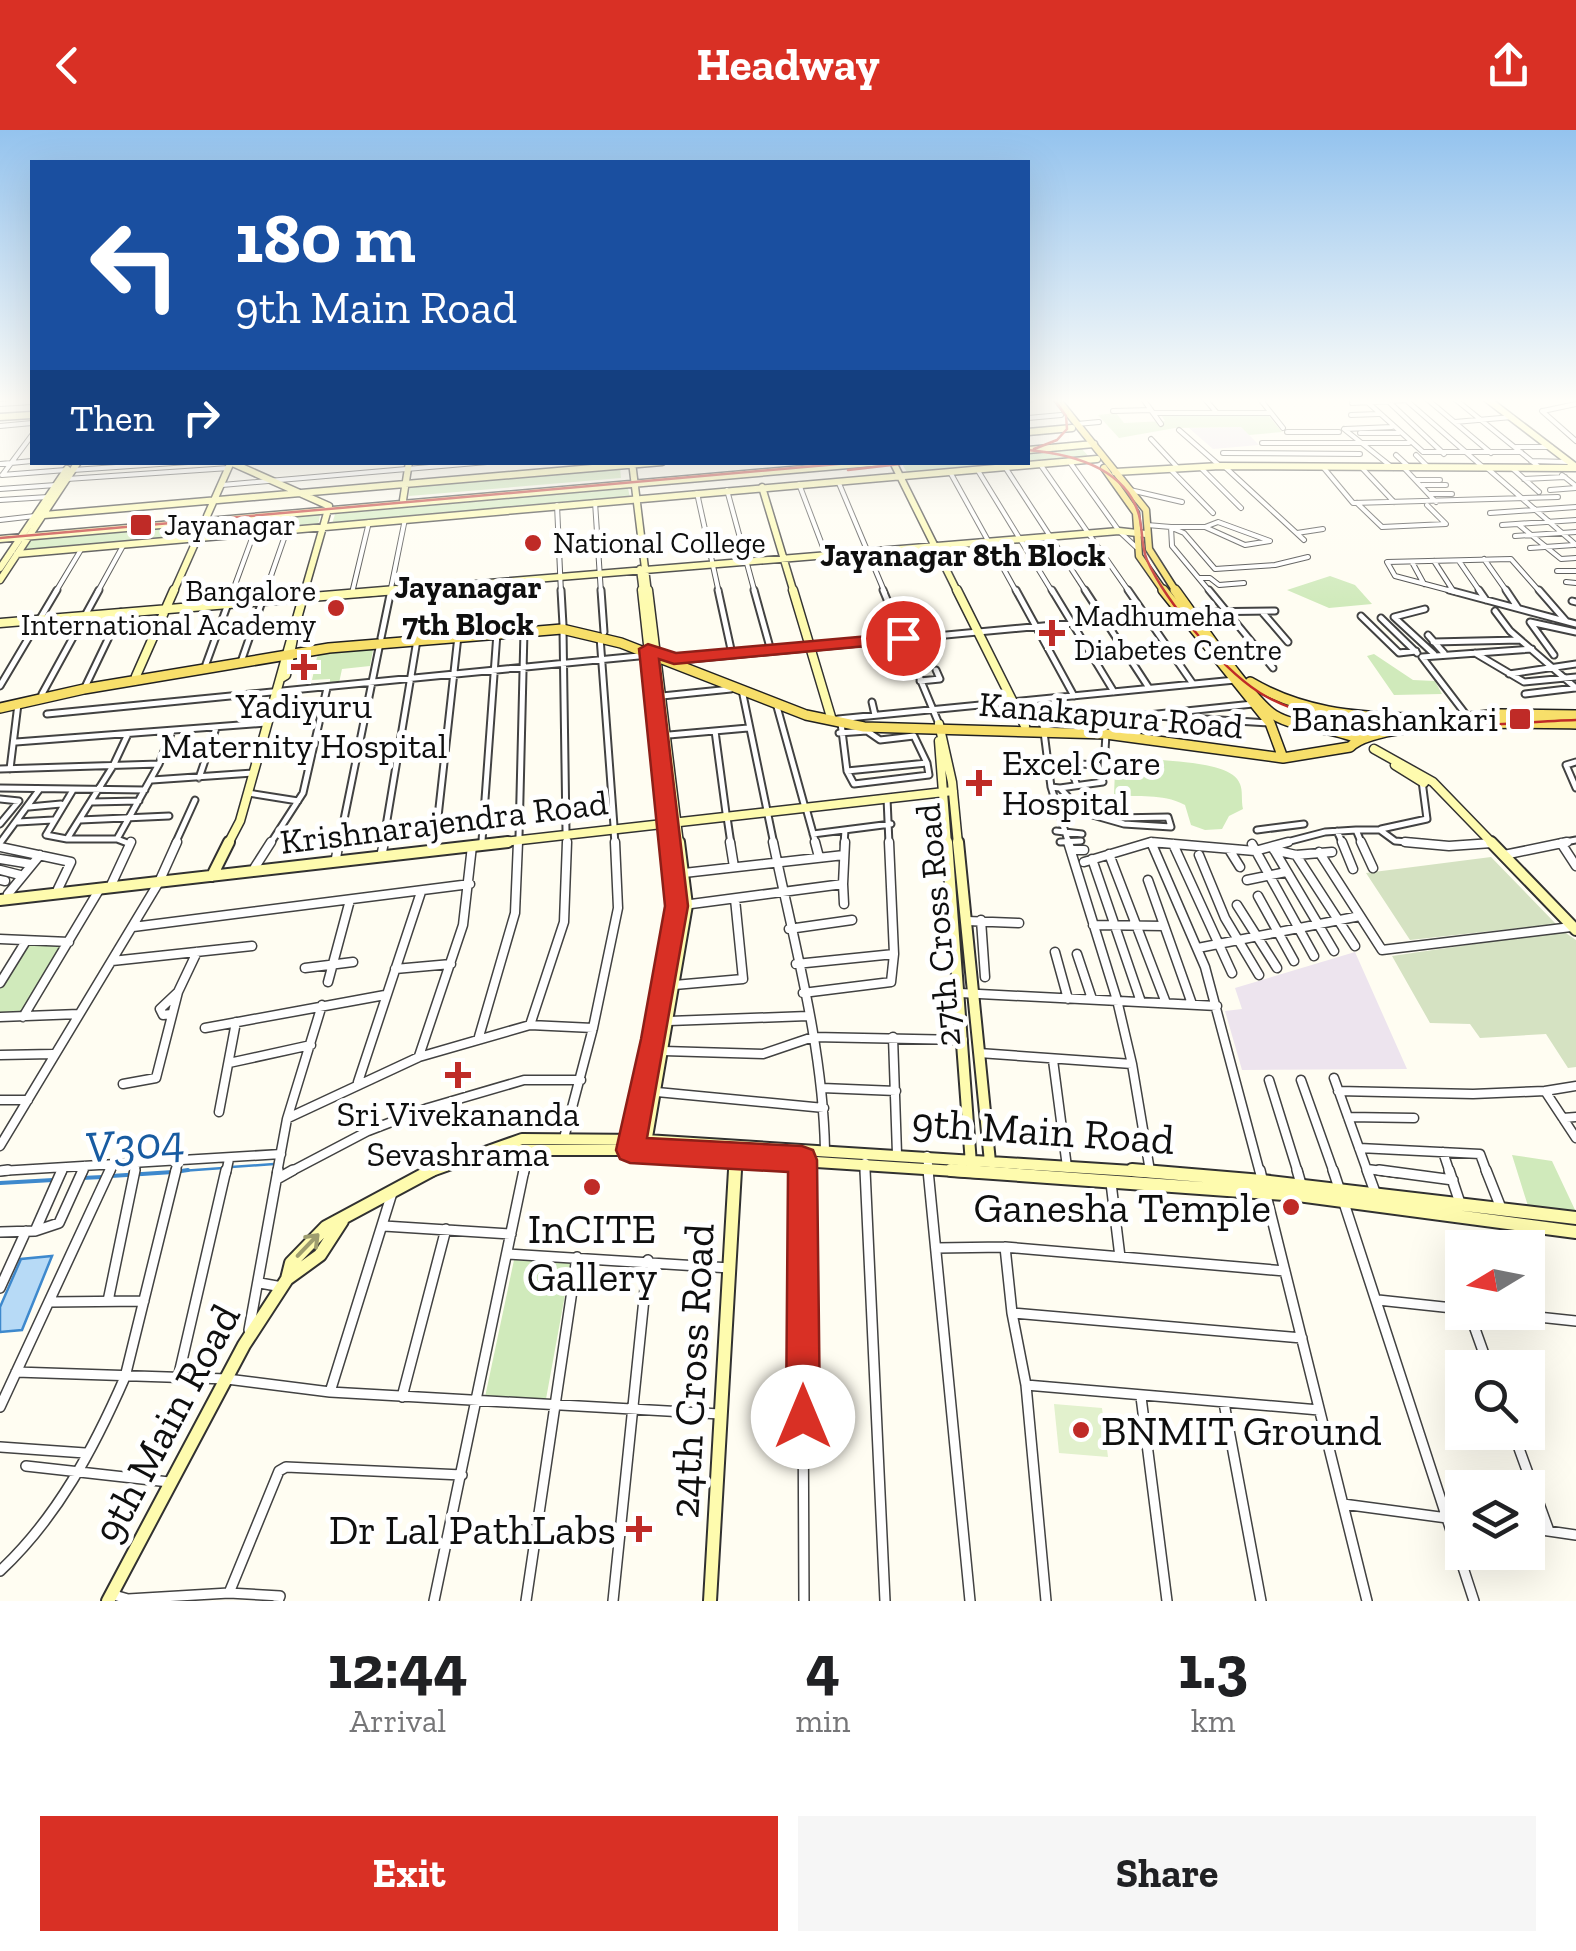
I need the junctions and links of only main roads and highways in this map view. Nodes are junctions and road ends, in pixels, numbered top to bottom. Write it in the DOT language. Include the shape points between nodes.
graph roads {
  1 [pos="71,468"];
  2 [pos="71,468"];
  3 [pos="409,468"];
  4 [pos="631,468"];
  5 [pos="743,468"];
  6 [pos="812,468"];
  7 [pos="896,468"];
  8 [pos="996,468"];
  9 [pos="1103,468"];
  10 [pos="1111,468"];
  11 [pos="1183,468"];
  12 [pos="1348,468"];
  13 [pos="1555,468"];
  14 [pos="1115,472"];
  15 [pos="900,476"];
  16 [pos="633,482"];
  17 [pos="762,488"];
  18 [pos="634,498"];
  19 [pos="402,500"];
  20 [pos="328,508"];
  21 [pos="39,516"];
  22 [pos="1144,531"];
  23 [pos="198,537"];
  24 [pos="936,546"];
  25 [pos="9,555"];
  26 [pos="784,559"];
  27 [pos="0,568"];
  28 [pos="643,570"];
  29 [pos="0,580"];
  30 [pos="302,597"];
  31 [pos="166,608"];
  32 [pos="0,623"];
  33 [pos="563,627"];
  34 [pos="381,640"];
  35 [pos="288,653"];
  36 [pos="652,654"];
  37 [pos="671,660"];
  38 [pos="136,676"];
  39 [pos="1238,678"];
  40 [pos="0,706"];
  41 [pos="1576,716"];
  42 [pos="1432,718"];
  43 [pos="1270,719"];
  44 [pos="837,723"];
  45 [pos="1576,724"];
  46 [pos="1026,726"];
  47 [pos="940,729"];
  48 [pos="1044,729"];
  49 [pos="1359,737"];
  50 [pos="1374,749"];
  51 [pos="1283,753"];
  52 [pos="948,790"];
  53 [pos="1440,790"];
  54 [pos="673,821"];
  55 [pos="477,844"];
  56 [pos="213,874"];
  57 [pos="160,880"];
  58 [pos="3,896"];
  59 [pos="682,906"];
  60 [pos="1574,928"];
  61 [pos="669,986"];
  62 [pos="530,1144"];
  63 [pos="639,1145"];
  64 [pos="736,1151"];
  65 [pos="990,1159"];
  66 [pos="928,1162"];
  67 [pos="971,1165"];
  68 [pos="992,1174"];
  69 [pos="1264,1187"];
  70 [pos="1341,1194"];
  71 [pos="1576,1218"];
  72 [pos="1576,1232"];
  73 [pos="119,1599"];
  74 [pos="710,1601"];
  1 -- 21 [label="main road"];
  2 -- 21 [label="main road"];
  3 -- 19 [label="main road"];
  4 -- 16 [label="main road"];
  5 -- 16 [label="main road"];
  6 -- 16 [label="main road"];
  7 -- 15 [label="main road"];
  8 -- 15 [label="main road"];
  9 -- 22 [label="main road"];
  10 -- 14 [label="main road"];
  11 -- 14 [label="main road"];
  12 -- 13 [label="main road"];
  14 -- 22 [label="main road" via="1146,510"];
  15 -- 17 [label="main road"];
  15 -- 24 [label="main road"];
  16 -- 18 [label="main road"];
  16 -- 19 [label="main road"];
  16 -- 20 [label="main road"];
  17 -- 18 [label="main road"];
  17 -- 26 [label="main road"];
  18 -- 28 [label="main road"];
  19 -- 20 [label="main road"];
  20 -- 23 [label="main road" via="206,519"];
  20 -- 30 [label="main road"];
  21 -- 25 [label="main road"];
  22 -- 24 [label="main road"];
  22 -- 39 [label="main road" via="1156,565"];
  22 -- 39 [label="main road" via="1136,547 1179,613"];
  23 -- 25 [label="main road"];
  23 -- 31 [label="main road"];
  24 -- 26 [label="main road"];
  24 -- 46 [label="main road"];
  25 -- 27 [label="main road"];
  25 -- 29 [label="main road"];
  26 -- 28 [label="main road"];
  26 -- 44 [label="main road"];
  28 -- 30 [label="main road"];
  28 -- 36 [label="main road"];
  30 -- 31 [label="main road"];
  30 -- 35 [label="main road"];
  31 -- 32 [label="main road"];
  31 -- 38 [label="main road"];
  33 -- 34 [label="main road, Kanakapura Road"];
  33 -- 34 [label="main road, Kanakapura Road"];
  33 -- 36 [label="main road, Kanakapura Road"];
  34 -- 35 [label="main road, Kanakapura Road"];
  35 -- 38 [label="main road, Kanakapura Road"];
  35 -- 40 [label="main road, Kanakapura Road"];
  35 -- 56 [label="main road" via="240,821"];
  36 -- 37 [label="main road, Kanakapura Road"];
  36 -- 54 [label="main road"];
  36 -- 54 [label="main road" via="668,735"];
  37 -- 44 [label="main road, Kanakapura Road"];
  37 -- 44 [label="main road, Kanakapura Road"];
  38 -- 40 [label="main road, Kanakapura Road"];
  39 -- 42 [label="main road" via="1324,715"];
  39 -- 43 [label="main road"];
  39 -- 43 [label="main road"];
  41 -- 42 [label="main road, Kanakapura Road"];
  42 -- 49 [label="main road, Kanakapura Road"];
  43 -- 49 [label="main road"];
  43 -- 51 [label="main road"];
  44 -- 47 [label="main road, Kanakapura Road"];
  45 -- 49 [label="main road" via="1510,722"];
  46 -- 47 [label="main road, Kanakapura Road"];
  46 -- 48 [label="main road, Kanakapura Road"];
  47 -- 48 [label="main road, Kanakapura Road"];
  47 -- 52 [label="main road, 27th Cross Road"];
  48 -- 51 [label="main road, Kanakapura Road"];
  48 -- 51 [label="main road, Kanakapura Road" via="1107,730"];
  49 -- 50 [label="main road"];
  49 -- 51 [label="main road, Kanakapura Road" via="1349,748"];
  50 -- 53 [label="main road"];
  50 -- 53 [label="main road"];
  52 -- 54 [label="main road, Krishnarajendra Road"];
  52 -- 65 [label="main road, 27th Cross Road"];
  52 -- 67 [label="main road, 27th Cross Road"];
  53 -- 60 [label="main road"];
  54 -- 55 [label="main road, Krishnarajendra Road"];
  54 -- 59 [label="main road"];
  54 -- 59 [label="main road" via="684,873"];
  55 -- 56 [label="main road, Krishnarajendra Road"];
  55 -- 56 [label="main road"];
  56 -- 57 [label="main road, Krishnarajendra Road"];
  57 -- 58 [label="main road"];
  57 -- 58 [label="main road, Krishnarajendra Road"];
  59 -- 61 [label="main road"];
  61 -- 63 [label="main road"];
  61 -- 63 [label="main road" via="657,1092"];
  62 -- 63 [label="main road, 9th Main Road"];
  62 -- 63 [label="main road, 9th Main Road" via="564,1138"];
  62 -- 73 [label="main road, 9th Main Road" via="451,1162 393,1188 342,1221 335,1238 285,1283 247,1340"];
  63 -- 64 [label="main road, 9th Main Road"];
  64 -- 66 [label="main road, 9th Main Road" via="802,1160"];
  64 -- 66 [label="main road, 9th Main Road" via="897,1154"];
  64 -- 74 [label="main road, 24th Cross Road"];
  65 -- 67 [label="main road, 9th Main Road"];
  65 -- 68 [label="main road, 27th Cross Road"];
  65 -- 69 [label="main road, 9th Main Road"];
  66 -- 67 [label="main road, 9th Main Road"];
  67 -- 68 [label="main road, 9th Main Road"];
  68 -- 69 [label="main road, 9th Main Road"];
  69 -- 70 [label="main road, 9th Main Road"];
  69 -- 70 [label="main road, 9th Main Road" via="1302,1185"];
  70 -- 71 [label="main road, 9th Main Road"];
  70 -- 72 [label="main road, 9th Main Road"];
}
